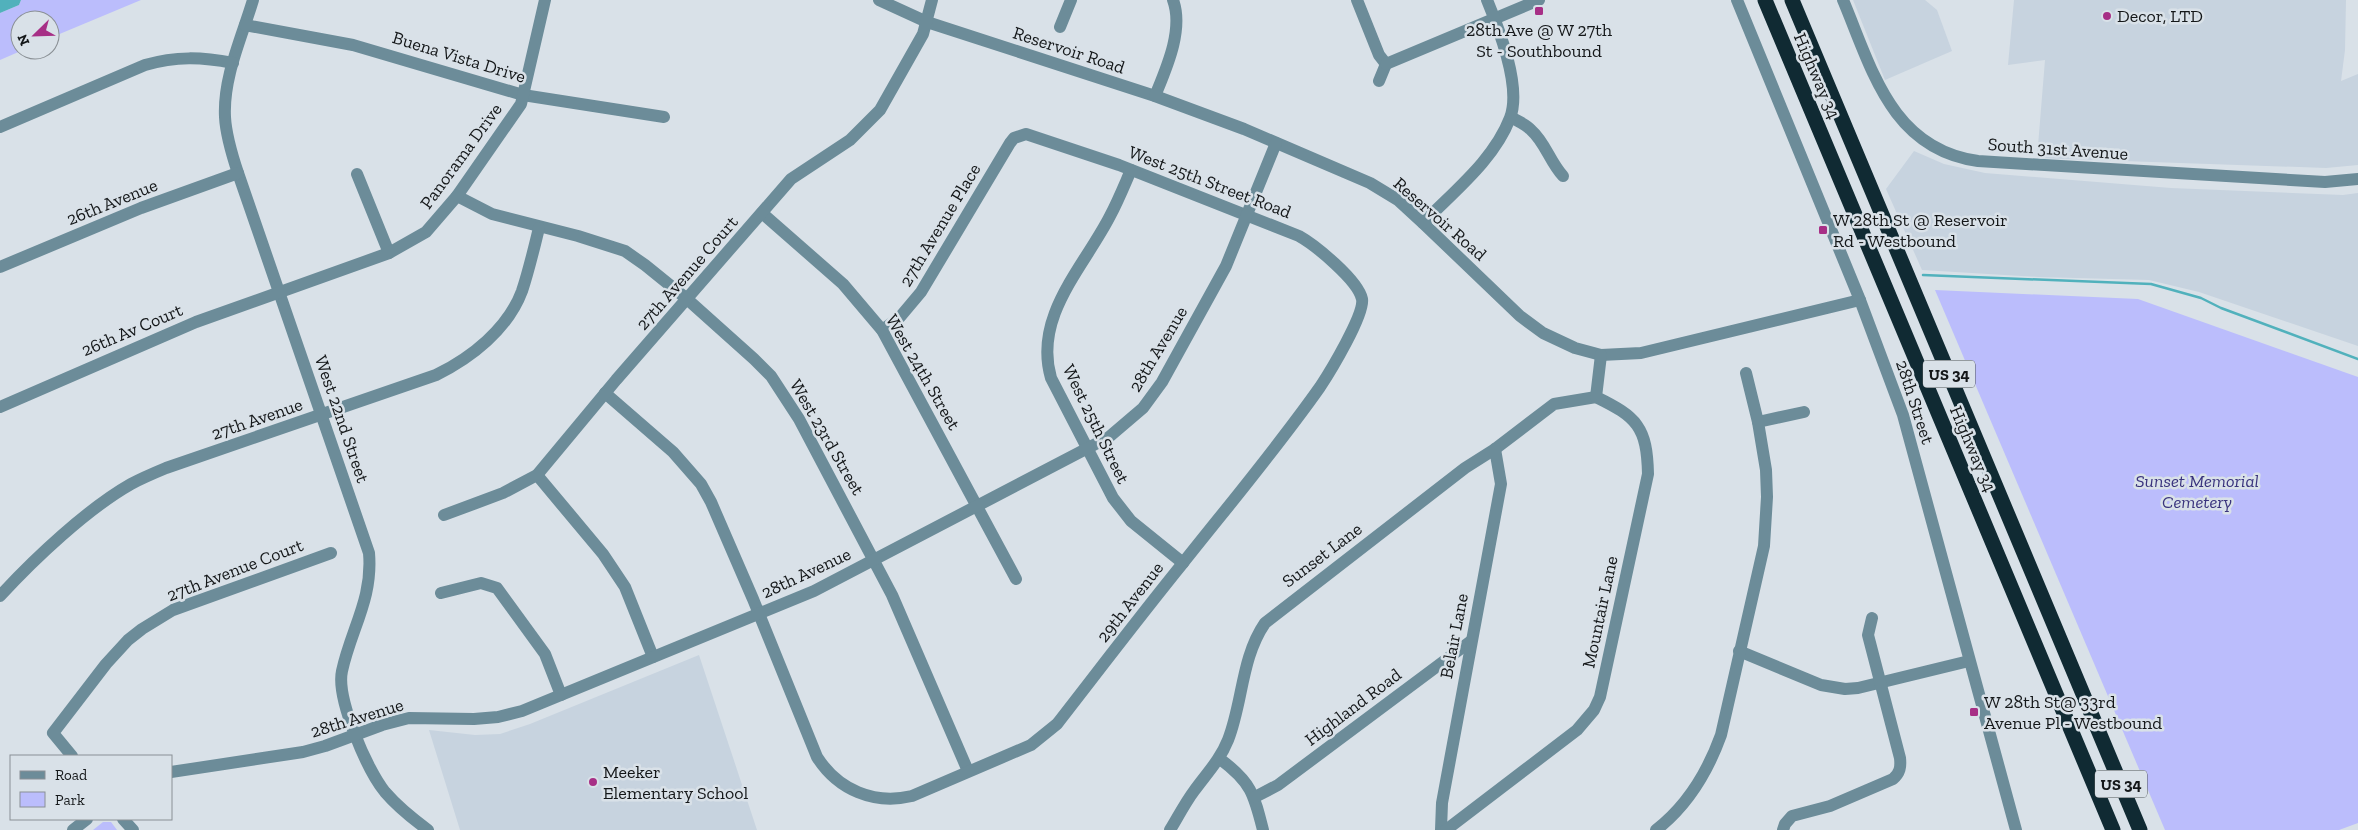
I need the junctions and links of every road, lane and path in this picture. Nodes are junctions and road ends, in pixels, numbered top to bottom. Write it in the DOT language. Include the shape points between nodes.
graph roads {
  1 [pos="253,0"];
  2 [pos="545,0"];
  3 [pos="879,0"];
  4 [pos="932,0"];
  5 [pos="1071,0"];
  6 [pos="1174,0"];
  7 [pos="1357,0"];
  8 [pos="1487,0"];
  9 [pos="1539,0"];
  10 [pos="1737,0"];
  11 [pos="1765,0"];
  12 [pos="1792,0"];
  13 [pos="1843,0"];
  14 [pos="1494,18"];
  15 [pos="927,22"];
  16 [pos="245,25"];
  17 [pos="1060,26"];
  18 [pos="233,63"];
  19 [pos="1386,64"];
  20 [pos="1380,81"];
  21 [pos="523,95"];
  22 [pos="1155,96"];
  23 [pos="1511,116"];
  24 [pos="664,117"];
  25 [pos="0,127"];
  26 [pos="1022,134"];
  27 [pos="1276,143"];
  28 [pos="1131,170"];
  29 [pos="238,173"];
  30 [pos="357,174"];
  31 [pos="1562,176"];
  32 [pos="2358,179"];
  33 [pos="456,196"];
  34 [pos="762,213"];
  35 [pos="1246,215"];
  36 [pos="1423,223"];
  37 [pos="539,228"];
  38 [pos="389,254"];
  39 [pos="0,267"];
  40 [pos="279,292"];
  41 [pos="687,299"];
  42 [pos="1362,299"];
  43 [pos="1860,300"];
  44 [pos="882,330"];
  45 [pos="1601,355"];
  46 [pos="1746,373"];
  47 [pos="605,393"];
  48 [pos="1596,397"];
  49 [pos="0,407"];
  50 [pos="1804,412"];
  51 [pos="322,415"];
  52 [pos="1758,422"];
  53 [pos="1087,449"];
  54 [pos="1495,449"];
  55 [pos="537,475"];
  56 [pos="977,506"];
  57 [pos="444,515"];
  58 [pos="331,553"];
  59 [pos="874,560"];
  60 [pos="1183,563"];
  61 [pos="1016,579"];
  62 [pos="442,593"];
  63 [pos="0,596"];
  64 [pos="760,614"];
  65 [pos="1872,618"];
  66 [pos="1471,641"];
  67 [pos="1739,652"];
  68 [pos="653,657"];
  69 [pos="1969,661"];
  70 [pos="1880,683"];
  71 [pos="561,695"];
  72 [pos="356,734"];
  73 [pos="71,755"];
  74 [pos="1220,759"];
  75 [pos="968,771"];
  76 [pos="172,772"];
  77 [pos="1254,797"];
  78 [pos="86,820"];
  79 [pos="124,820"];
  80 [pos="1784,827"];
  81 [pos="2140,827"];
  82 [pos="72,830"];
  83 [pos="133,830"];
  84 [pos="428,830"];
  85 [pos="1170,830"];
  86 [pos="1263,830"];
  87 [pos="1441,830"];
  88 [pos="1446,830"];
  89 [pos="1656,830"];
  90 [pos="2016,830"];
  91 [pos="2113,830"];
  1 -- 16 [label="street, West 22nd Street"];
  2 -- 21 [label="street, Panorama Drive"];
  3 -- 15 [label="street, Reservoir Road"];
  4 -- 15 [label="street, 27th Avenue Court"];
  5 -- 17 [label="street"];
  6 -- 22 [label="street" via="1176,30"];
  7 -- 19 [label="street" via="1379,55"];
  8 -- 14 [label="street"];
  9 -- 14 [label="street"];
  10 -- 43 [label="street, 28th Street"];
  11 -- 91 [label="highway, Highway 34 / US 34"];
  12 -- 81 [label="highway, Highway 34 / US 34"];
  13 -- 32 [label="street, South 31st Avenue" via="1890,107 1925,142 1955,156 1978,161 2153,173 2325,182"];
  14 -- 19 [label="street"];
  14 -- 23 [label="street" via="1511,72"];
  15 -- 22 [label="street, Reservoir Road"];
  15 -- 34 [label="street, 27th Avenue Court" via="886,102 869,123 850,140 791,179"];
  16 -- 18 [label="street, West 22nd Street"];
  16 -- 21 [label="street, Buena Vista Drive" via="353,45"];
  18 -- 25 [label="street" via="197,57 163,60"];
  18 -- 29 [label="street, West 22nd Street" via="225,115 226,133"];
  19 -- 20 [label="street"];
  21 -- 24 [label="street, Buena Vista Drive"];
  21 -- 33 [label="street, Panorama Drive" via="521,104"];
  22 -- 27 [label="street, Reservoir Road"];
  23 -- 31 [label="street" via="1531,129"];
  23 -- 36 [label="street" via="1488,156"];
  26 -- 28 [label="street, West 25th Street Road" via="1030,134"];
  26 -- 44 [label="street, 27th Avenue Place" via="1010,143 921,292 900,317"];
  27 -- 35 [label="street, 28th Avenue"];
  27 -- 36 [label="street, Reservoir Road" via="1385,191"];
  28 -- 35 [label="street, West 25th Street Road"];
  28 -- 53 [label="street, West 25th Street" via="1110,217 1051,319 1046,339 1046,359 1051,378"];
  29 -- 39 [label="street, 26th Avenue" via="141,208"];
  29 -- 40 [label="street, West 22nd Street"];
  30 -- 38 [label="street"];
  33 -- 37 [label="street, West 23rd Street" via="492,214"];
  33 -- 38 [label="street, Panorama Drive" via="426,232"];
  34 -- 41 [label="street, 27th Avenue Court"];
  34 -- 44 [label="street, West 24th Street" via="843,284"];
  35 -- 42 [label="street, West 25th Street Road" via="1314,245 1351,282"];
  35 -- 53 [label="street, 28th Avenue" via="1216,287 1154,394 1128,422"];
  36 -- 45 [label="street, Reservoir Road" via="1520,316 1560,342"];
  37 -- 41 [label="street, West 23rd Street" via="625,251"];
  37 -- 51 [label="street, 27th Avenue" via="522,292 514,308 483,345 436,375"];
  38 -- 40 [label="street, Panorama Drive"];
  40 -- 49 [label="street, 26th Av Court" via="196,322"];
  40 -- 51 [label="street, West 22nd Street"];
  41 -- 47 [label="street, 27th Avenue Court"];
  41 -- 59 [label="street, West 23rd Street" via="754,359 785,396"];
  42 -- 60 [label="street, 29th Avenue" via="1362,308 1355,323 1320,386"];
  43 -- 45 [label="street, Reservoir Road" via="1641,353"];
  43 -- 69 [label="street, 28th Street" via="1903,415"];
  44 -- 56 [label="street, West 24th Street"];
  45 -- 48 [label="street"];
  46 -- 52 [label="street"];
  47 -- 55 [label="street, 27th Avenue Court"];
  47 -- 64 [label="street" via="673,452 701,484 723,525"];
  48 -- 54 [label="street, Sunset Lane" via="1554,404"];
  48 -- 88 [label="street, Mountair Lane" via="1616,406 1635,421 1645,438 1648,452 1648,474 1600,697 1594,710 1577,730"];
  50 -- 52 [label="street"];
  51 -- 63 [label="street, 27th Avenue" via="166,468 131,484 48,548"];
  51 -- 72 [label="street, West 22nd Street" via="369,553 368,592 340,684 345,709"];
  52 -- 67 [label="street" via="1767,488 1764,546"];
  53 -- 56 [label="street, 28th Avenue"];
  53 -- 60 [label="street, West 25th Street" via="1126,516"];
  54 -- 66 [label="street, Belair Lane" via="1501,484"];
  54 -- 74 [label="street, Sunset Lane" via="1465,468 1265,623 1249,655 1229,737"];
  55 -- 57 [label="street, 27th Avenue Court" via="503,493"];
  55 -- 68 [label="street" via="603,554 625,587"];
  56 -- 59 [label="street, 28th Avenue"];
  56 -- 61 [label="street, West 24th Street"];
  58 -- 73 [label="street, 27th Avenue Court" via="173,610 142,629 106,664 53,733"];
  59 -- 64 [label="street, 28th Avenue"];
  59 -- 75 [label="street, West 23rd Street" via="896,603"];
  60 -- 75 [label="street, 29th Avenue" via="1057,724 1031,745"];
  62 -- 71 [label="street" via="481,583 497,588 545,654"];
  64 -- 68 [label="street, 28th Avenue"];
  64 -- 75 [label="street, 29th Avenue" via="817,757 836,780 866,795 891,800 912,796"];
  65 -- 70 [label="street" via="1868,635"];
  66 -- 77 [label="street, Highland Road" via="1278,785"];
  66 -- 87 [label="street, Belair Lane" via="1442,803"];
  67 -- 70 [label="street" via="1833,688 1858,688"];
  67 -- 89 [label="street" via="1721,735 1711,762 1687,798"];
  68 -- 71 [label="street, 28th Avenue"];
  69 -- 70 [label="street"];
  69 -- 90 [label="street, 28th Street"];
  70 -- 80 [label="street" via="1900,758 1898,775 1830,806 1792,816"];
  71 -- 72 [label="street, 28th Avenue" via="498,717 409,718"];
  72 -- 76 [label="street, 28th Avenue" via="303,752"];
  72 -- 84 [label="street, West 22nd Street" via="384,791"];
  74 -- 77 [label="street" via="1239,773"];
  74 -- 85 [label="street, Sunset Lane" via="1185,804"];
  77 -- 86 [label="street"];
  78 -- 82 [label="street"];
  79 -- 83 [label="street"];
}
